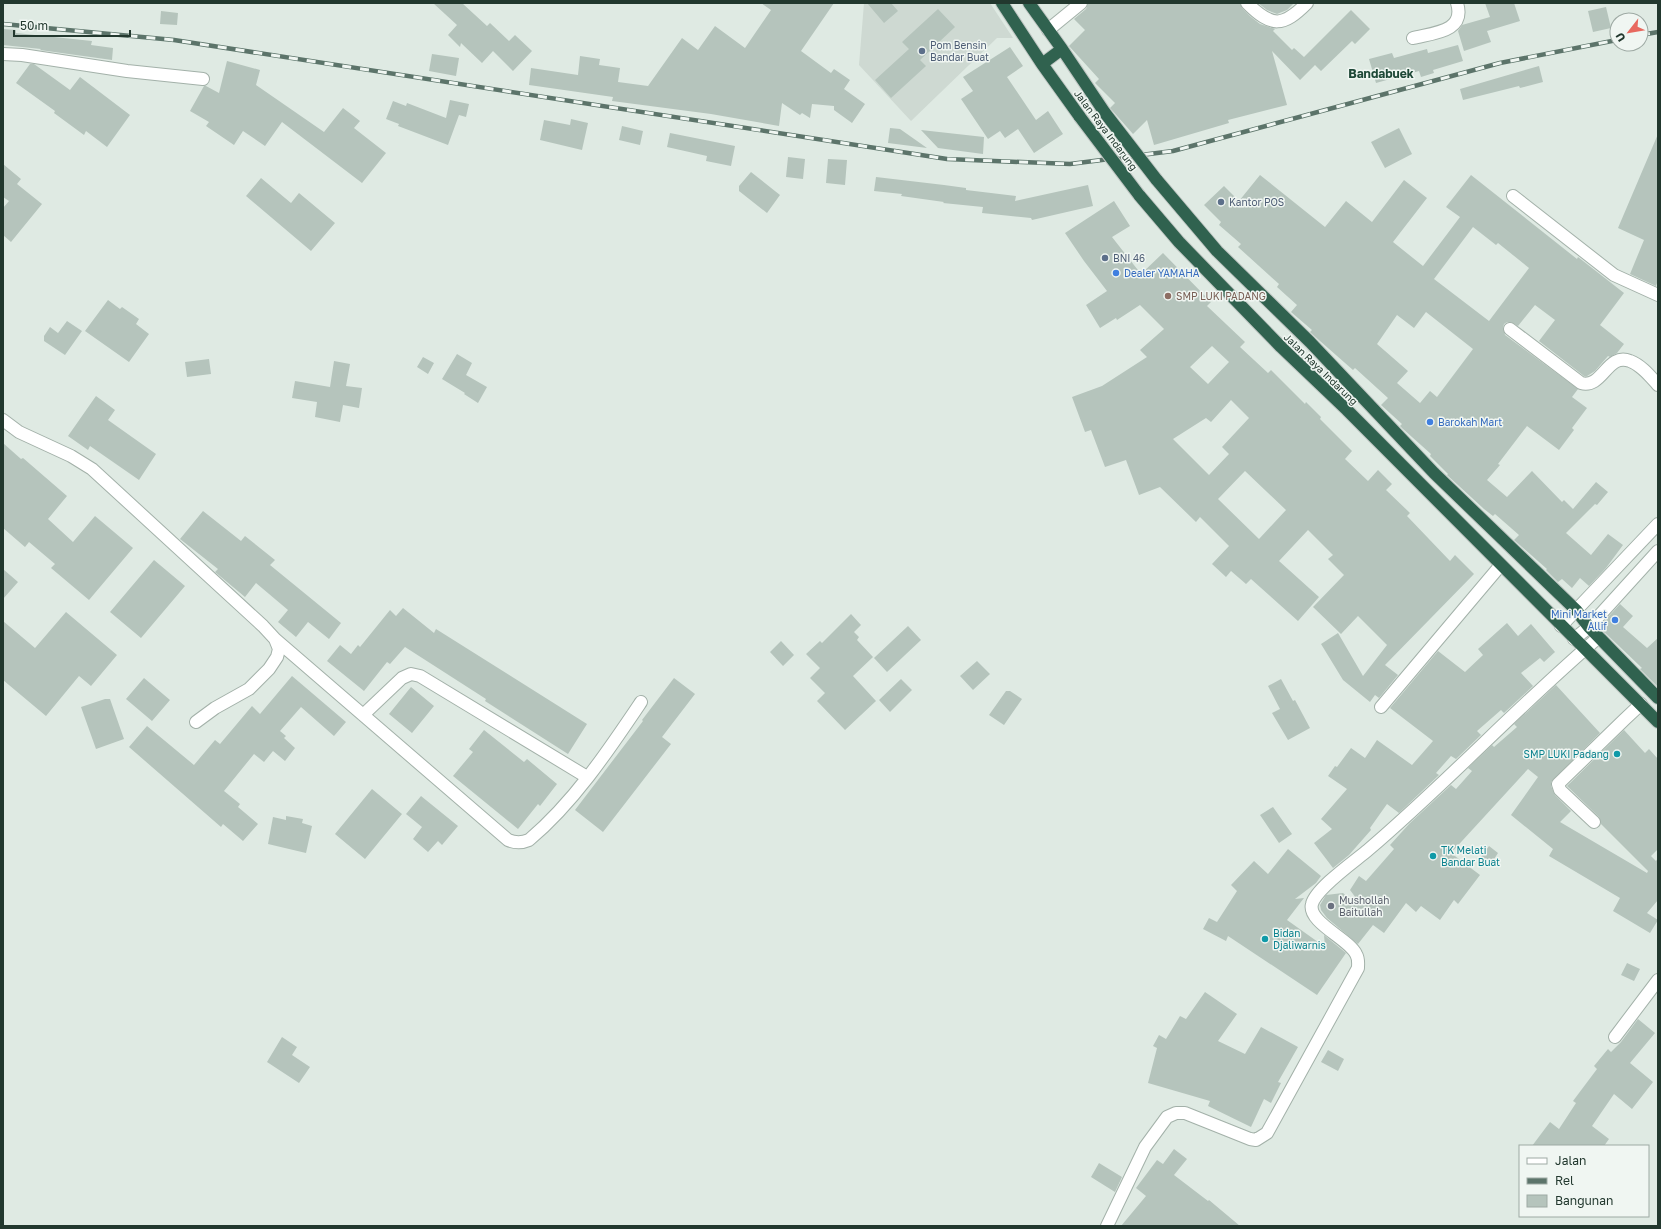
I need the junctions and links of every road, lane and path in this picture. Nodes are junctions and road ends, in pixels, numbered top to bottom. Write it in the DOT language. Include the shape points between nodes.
graph roads {
  1 [pos="1002,3"];
  2 [pos="1029,3"];
  3 [pos="1081,3"];
  4 [pos="1248,3"];
  5 [pos="1308,3"];
  6 [pos="1457,3"];
  7 [pos="1048,30"];
  8 [pos="1413,38"];
  9 [pos="1062,49"];
  10 [pos="3,54"];
  11 [pos="1042,64"];
  12 [pos="203,79"];
  13 [pos="1513,196"];
  14 [pos="1658,295"];
  15 [pos="1510,329"];
  16 [pos="1658,384"];
  17 [pos="1360,394"];
  18 [pos="1347,410"];
  19 [pos="3,420"];
  20 [pos="1658,524"];
  21 [pos="1658,550"];
  22 [pos="1500,566"];
  23 [pos="1576,610"];
  24 [pos="1561,626"];
  25 [pos="1589,627"];
  26 [pos="1600,637"];
  27 [pos="275,639"];
  28 [pos="1574,639"];
  29 [pos="1584,650"];
  30 [pos="1658,698"];
  31 [pos="641,702"];
  32 [pos="1641,704"];
  33 [pos="1382,707"];
  34 [pos="363,715"];
  35 [pos="196,722"];
  36 [pos="1658,722"];
  37 [pos="587,777"];
  38 [pos="1594,822"];
  39 [pos="1658,980"];
  40 [pos="1615,1037"];
  41 [pos="1107,1226"];
  1 -- 11 [label="highway, Jalan Raya Indarung"];
  2 -- 7 [label="highway, Jalan Raya Indarung"];
  3 -- 7 [label="street"];
  4 -- 5 [label="street" via="1267,19 1278,22 1287,20"];
  6 -- 8 [label="street" via="1459,17 1456,23 1447,29"];
  7 -- 9 [label="highway, Jalan Raya Indarung"];
  9 -- 11 [label="highway"];
  9 -- 17 [label="highway, Jalan Raya Indarung, bridge" via="1105,113 1217,251"];
  10 -- 12 [label="street" via="128,72"];
  11 -- 18 [label="highway, Jalan Raya Indarung, bridge" via="1139,195 1179,242 1281,347"];
  13 -- 14 [label="street" via="1614,275"];
  15 -- 16 [label="street" via="1581,383 1591,384 1599,379 1611,364 1624,359 1644,370"];
  17 -- 18 [label="highway"];
  17 -- 23 [label="highway, Jalan Raya Indarung" via="1434,473"];
  18 -- 22 [label="highway, Jalan Raya Indarung"];
  19 -- 27 [label="street" via="19,432 71,456 92,469"];
  20 -- 23 [label="street"];
  21 -- 25 [label="street"];
  22 -- 24 [label="highway, Jalan Raya Indarung"];
  22 -- 33 [label="street"];
  23 -- 24 [label="street"];
  23 -- 25 [label="highway, Jalan Raya Indarung"];
  24 -- 28 [label="highway, Jalan Raya Indarung"];
  25 -- 26 [label="highway, Jalan Raya Indarung"];
  25 -- 28 [label="street"];
  26 -- 29 [label="street"];
  26 -- 30 [label="highway, Jalan Raya Indarung"];
  27 -- 34 [label="street"];
  27 -- 35 [label="street" via="279,649 277,658 264,674 249,689"];
  28 -- 29 [label="highway, Jalan Raya Indarung"];
  29 -- 32 [label="highway, Jalan Raya Indarung"];
  29 -- 41 [label="street" via="1400,823 1334,878 1314,900 1312,911 1328,929 1354,950 1359,962 1358,968 1267,1133 1256,1140 1185,1113 1167,1117 1145,1147"];
  31 -- 37 [label="street"];
  32 -- 36 [label="highway, Jalan Raya Indarung"];
  32 -- 38 [label="street" via="1558,784 1560,790"];
  34 -- 37 [label="street" via="402,678 411,674 420,676"];
  34 -- 37 [label="street" via="514,843 530,840 545,827"];
  39 -- 40 [label="street"];
}
